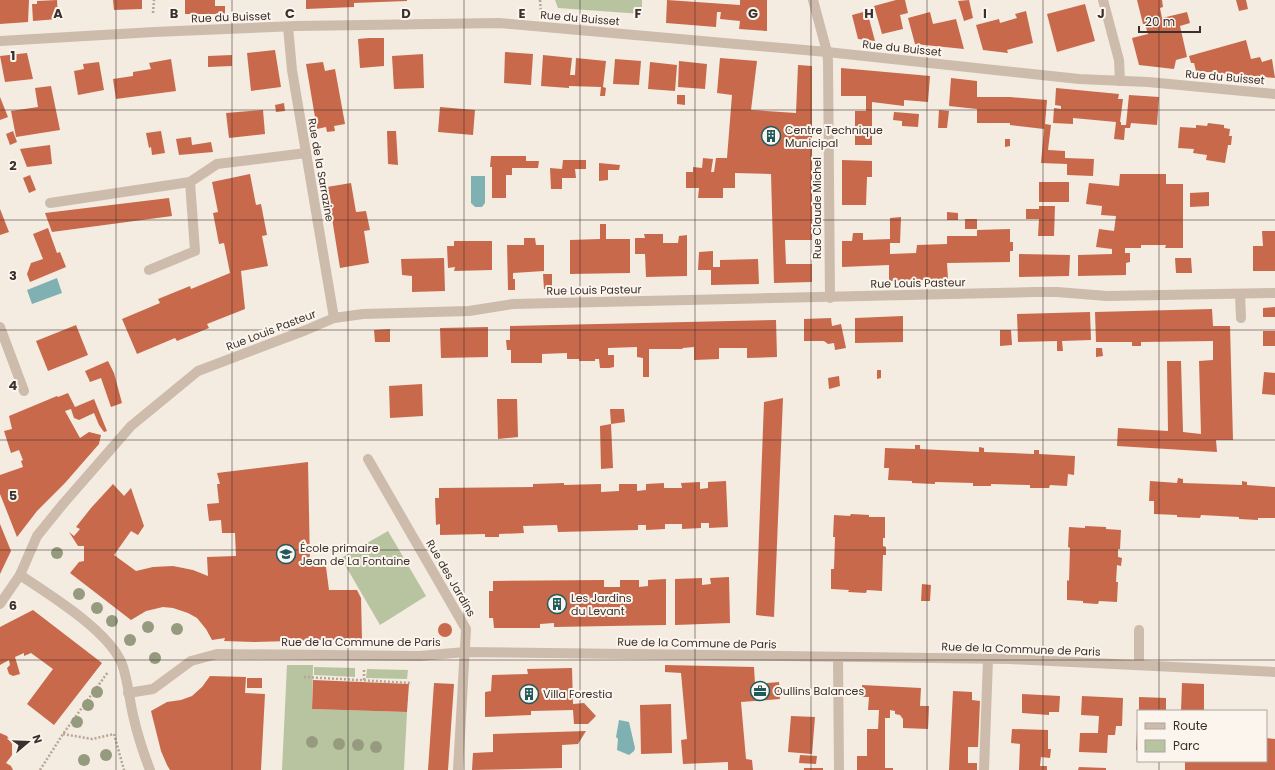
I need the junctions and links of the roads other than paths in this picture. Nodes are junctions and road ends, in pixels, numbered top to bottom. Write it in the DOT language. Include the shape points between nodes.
graph roads {
  1 [pos="813,0"];
  2 [pos="1103,0"];
  3 [pos="288,27"];
  4 [pos="0,41"];
  5 [pos="827,52"];
  6 [pos="1120,81"];
  7 [pos="1275,94"];
  8 [pos="306,153"];
  9 [pos="190,182"];
  10 [pos="50,203"];
  11 [pos="149,270"];
  12 [pos="1275,293"];
  13 [pos="1240,294"];
  14 [pos="830,298"];
  15 [pos="334,318"];
  16 [pos="1241,318"];
  17 [pos="0,328"];
  18 [pos="24,391"];
  19 [pos="368,459"];
  20 [pos="20,574"];
  21 [pos="0,604"];
  22 [pos="1139,630"];
  23 [pos="465,652"];
  24 [pos="838,657"];
  25 [pos="988,659"];
  26 [pos="1139,665"];
  27 [pos="1275,672"];
  28 [pos="128,693"];
  29 [pos="150,770"];
  30 [pos="458,770"];
  31 [pos="839,770"];
  32 [pos="984,770"];
  1 -- 5 [label="street, Rue Claude Michel"];
  2 -- 6 [label="street" via="1119,60"];
  3 -- 4 [label="street, Rue du Buisset"];
  3 -- 5 [label="street, Rue du Buisset" via="499,24"];
  3 -- 8 [label="street, Rue de la Sarrazine" via="292,70"];
  5 -- 6 [label="street, Rue du Buisset" via="1079,79"];
  5 -- 14 [label="street, Rue Claude Michel"];
  6 -- 7 [label="street, Rue du Buisset"];
  8 -- 9 [label="street" via="217,164"];
  8 -- 15 [label="street, Rue de la Sarrazine"];
  9 -- 10 [label="street"];
  9 -- 11 [label="street" via="195,251"];
  12 -- 13 [label="street, Rue Louis Pasteur"];
  13 -- 14 [label="street, Rue Louis Pasteur" via="1107,296 1043,292"];
  13 -- 16 [label="street"];
  14 -- 15 [label="street, Rue Louis Pasteur" via="513,304 469,311 363,314"];
  15 -- 20 [label="street, Rue Louis Pasteur" via="198,371 131,426 62,504 37,536"];
  17 -- 18 [label="street"];
  19 -- 23 [label="street, Rue des Jardins" via="466,629"];
  20 -- 21 [label="street, Rue Louis Pasteur"];
  20 -- 28 [label="street" via="104,636 122,664"];
  22 -- 26 [label="street"];
  23 -- 24 [label="street, Rue de la Commune de Paris"];
  23 -- 28 [label="street, Rue de la Commune de Paris" via="420,656 217,654 191,661 153,689"];
  23 -- 30 [label="street, Rue des Jardins"];
  24 -- 25 [label="street, Rue de la Commune de Paris"];
  24 -- 31 [label="street"];
  25 -- 26 [label="street, Rue de la Commune de Paris"];
  25 -- 32 [label="street"];
  26 -- 27 [label="street, Rue de la Commune de Paris"];
  28 -- 29 [label="street"];
}
